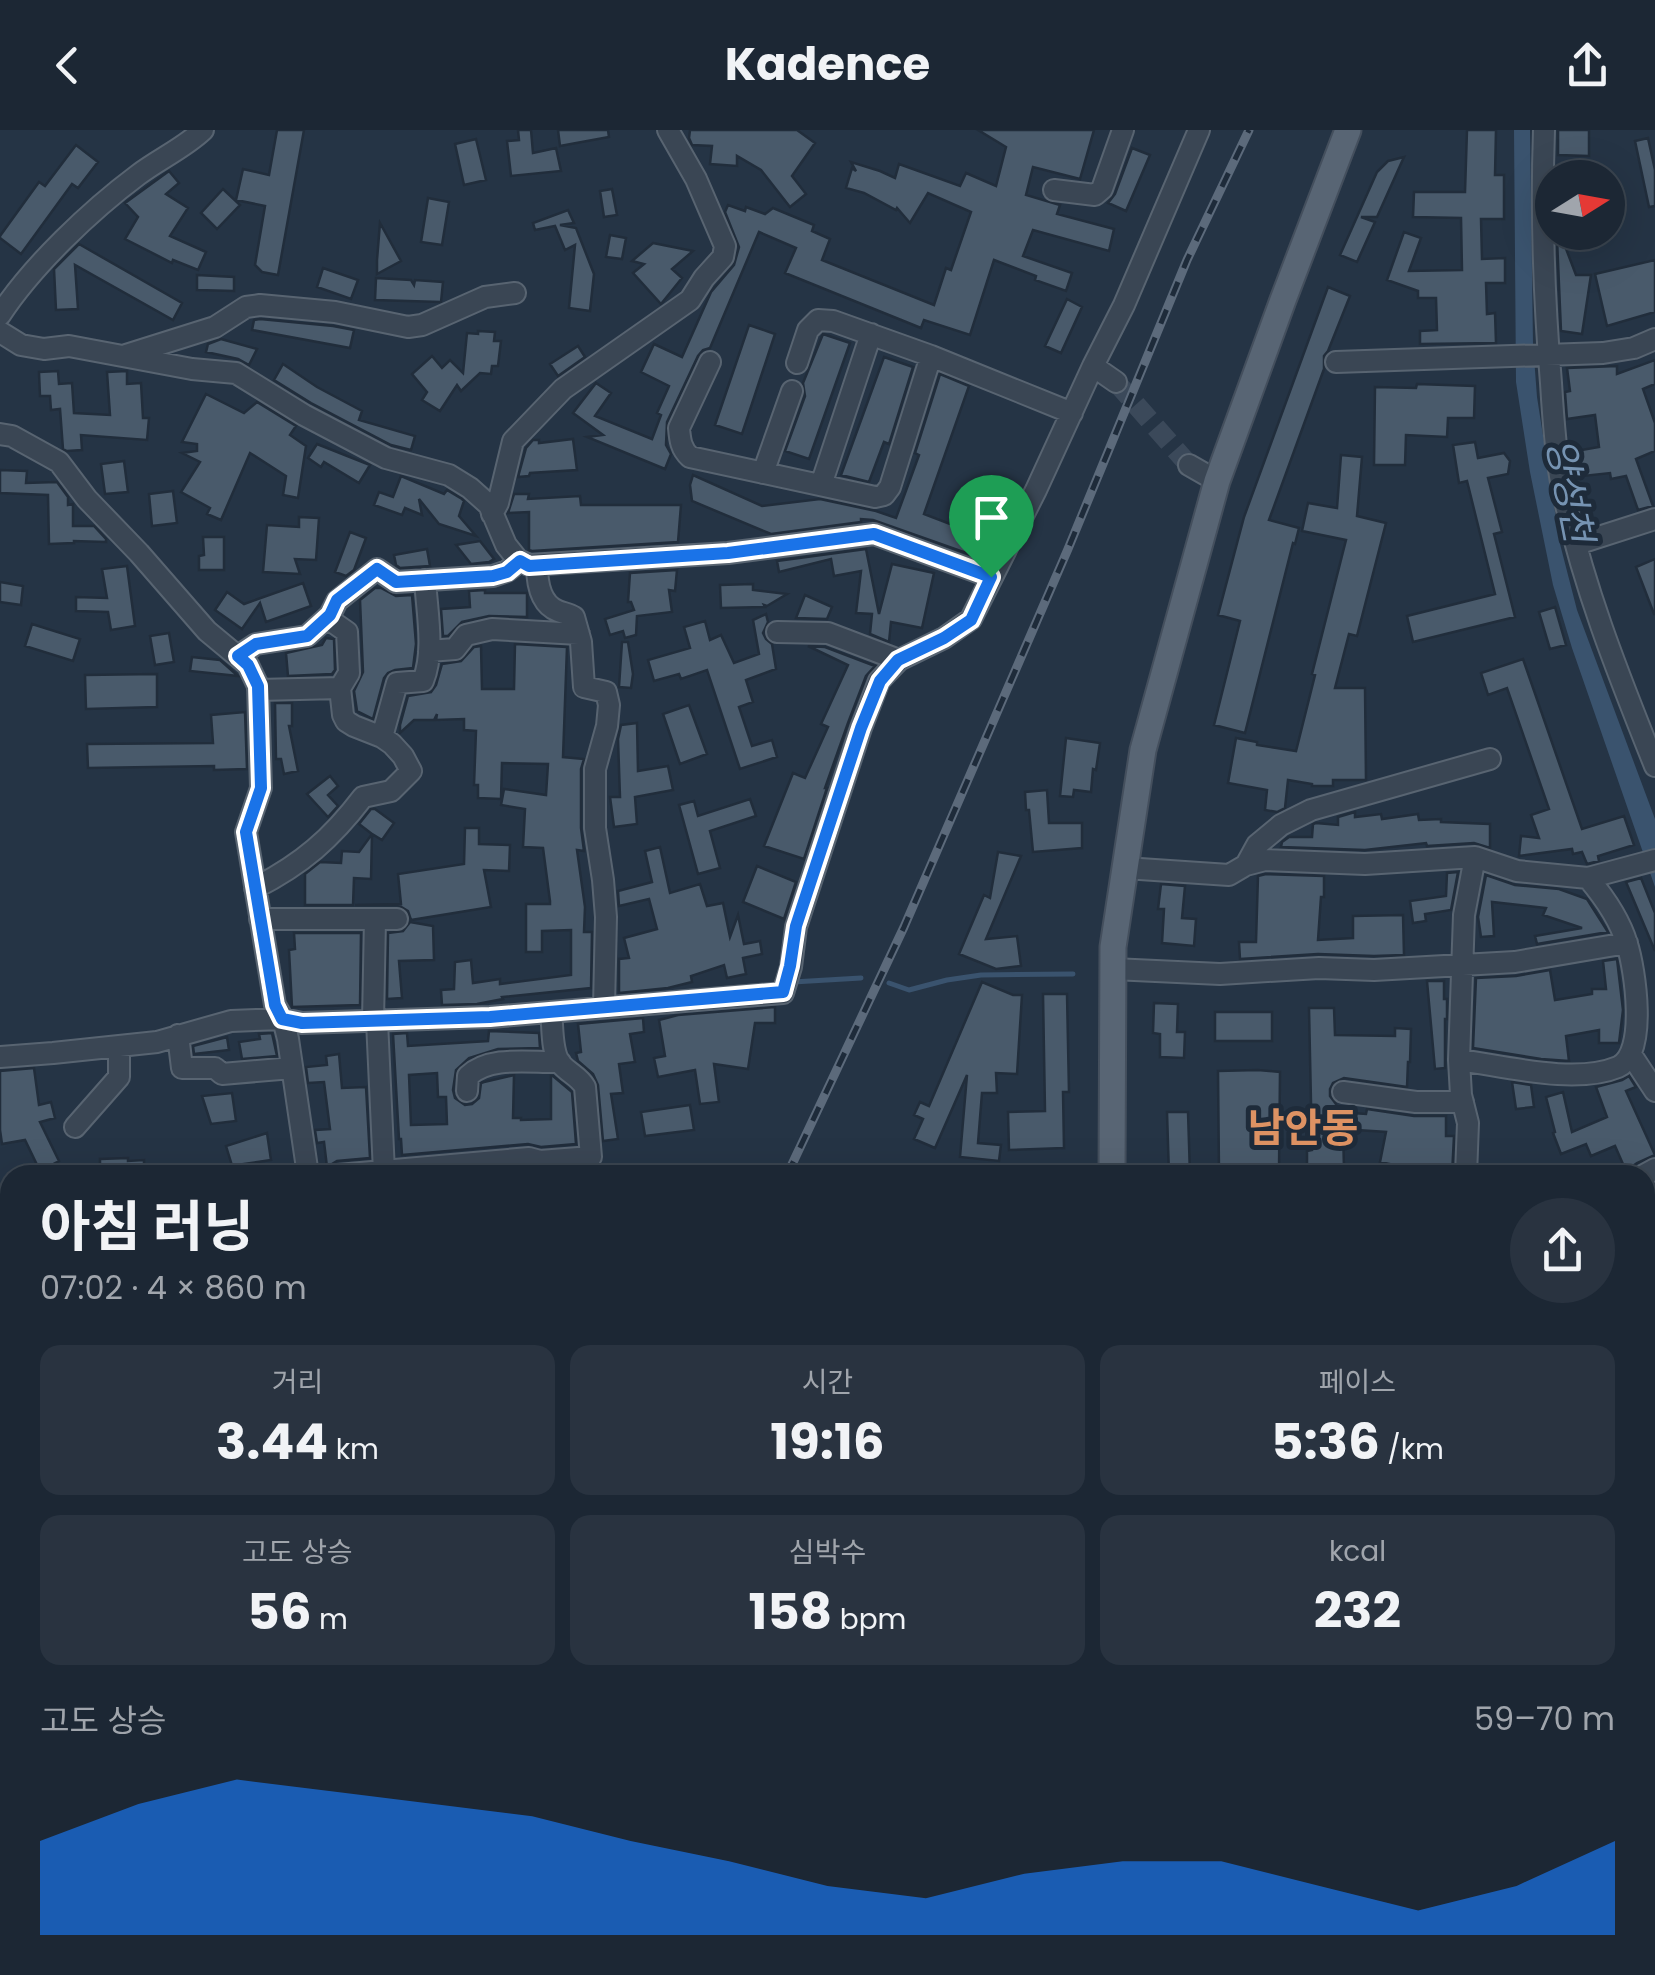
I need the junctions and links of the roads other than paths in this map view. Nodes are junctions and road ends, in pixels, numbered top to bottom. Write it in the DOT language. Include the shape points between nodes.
graph roads {
  1 [pos="203,130"];
  2 [pos="668,130"];
  3 [pos="1123,130"];
  4 [pos="1199,130"];
  5 [pos="1348,130"];
  6 [pos="1544,130"];
  7 [pos="1054,190"];
  8 [pos="515,293"];
  9 [pos="0,315"];
  10 [pos="0,332"];
  11 [pos="870,334"];
  12 [pos="1655,339"];
  13 [pos="1545,354"];
  14 [pos="124,356"];
  15 [pos="932,356"];
  16 [pos="710,362"];
  17 [pos="1336,362"];
  18 [pos="797,364"];
  19 [pos="1093,366"];
  20 [pos="1116,382"];
  21 [pos="792,391"];
  22 [pos="1072,413"];
  23 [pos="0,434"];
  24 [pos="1188,465"];
  25 [pos="763,473"];
  26 [pos="1218,481"];
  27 [pos="821,486"];
  28 [pos="492,514"];
  29 [pos="1655,519"];
  30 [pos="1576,544"];
  31 [pos="528,563"];
  32 [pos="991,577"];
  33 [pos="425,580"];
  34 [pos="327,618"];
  35 [pos="777,632"];
  36 [pos="578,634"];
  37 [pos="429,651"];
  38 [pos="238,656"];
  39 [pos="898,660"];
  40 [pos="340,688"];
  41 [pos="258,690"];
  42 [pos="382,737"];
  43 [pos="1490,759"];
  44 [pos="1655,766"];
  45 [pos="1475,857"];
  46 [pos="1650,862"];
  47 [pos="1246,865"];
  48 [pos="1125,868"];
  49 [pos="1588,878"];
  50 [pos="255,888"];
  51 [pos="260,919"];
  52 [pos="375,919"];
  53 [pos="397,919"];
  54 [pos="1627,943"];
  55 [pos="1463,965"];
  56 [pos="1112,970"];
  57 [pos="604,1004"];
  58 [pos="551,1012"];
  59 [pos="280,1014"];
  60 [pos="374,1017"];
  61 [pos="178,1035"];
  62 [pos="119,1046"];
  63 [pos="0,1056"];
  64 [pos="1632,1056"];
  65 [pos="1459,1060"];
  66 [pos="560,1062"];
  67 [pos="292,1068"];
  68 [pos="467,1091"];
  69 [pos="1655,1091"];
  70 [pos="1344,1092"];
  71 [pos="1463,1102"];
  72 [pos="76,1127"];
  73 [pos="307,1165"];
  74 [pos="384,1165"];
  75 [pos="456,1165"];
  76 [pos="1112,1165"];
  77 [pos="1466,1165"];
  1 -- 9 [label="street" via="99,206"];
  2 -- 28 [label="street" via="696,179 725,246 723,257 690,300 563,389 512,442"];
  3 -- 7 [label="street" via="1102,189 1095,195"];
  4 -- 19 [label="street"];
  5 -- 26 [label="main road"];
  6 -- 13 [label="street"];
  8 -- 14 [label="street" via="485,297 408,327 260,305"];
  10 -- 14 [label="street" via="44,350 69,346"];
  11 -- 15 [label="street"];
  11 -- 18 [label="street" via="818,320"];
  11 -- 27 [label="street"];
  12 -- 13 [label="street" via="1603,353"];
  13 -- 17 [label="street"];
  13 -- 30 [label="street"];
  14 -- 28 [label="street" via="236,374 386,458 449,474 490,505"];
  15 -- 22 [label="street"];
  15 -- 27 [label="street" via="884,495"];
  16 -- 25 [label="street" via="679,428 684,452"];
  19 -- 20 [label="street"];
  19 -- 22 [label="street"];
  21 -- 25 [label="street"];
  22 -- 32 [label="street"];
  23 -- 38 [label="street" via="59,462 86,499"];
  24 -- 26 [label="street"];
  25 -- 27 [label="street"];
  26 -- 48 [label="main road" via="1143,750"];
  28 -- 31 [label="street" via="506,545"];
  29 -- 30 [label="street"];
  30 -- 44 [label="street"];
  31 -- 32 [label="street" via="728,553 874,534"];
  31 -- 33 [label="street" via="493,576"];
  31 -- 36 [label="street" via="547,604 574,617"];
  32 -- 39 [label="street" via="971,620"];
  33 -- 34 [label="street" via="396,582 377,569 337,600"];
  33 -- 37 [label="street"];
  34 -- 38 [label="street" via="307,636 256,644"];
  34 -- 40 [label="street" via="347,632 350,673"];
  35 -- 39 [label="street" via="828,632"];
  36 -- 37 [label="street" via="492,630 466,635 454,649"];
  36 -- 57 [label="street" via="584,687 606,692 609,706 594,769 606,917"];
  37 -- 42 [label="street" via="424,681 397,683"];
  38 -- 41 [label="street"];
  39 -- 57 [label="street" via="880,681 861,728 796,926 783,992"];
  40 -- 41 [label="street"];
  40 -- 42 [label="street" via="346,721"];
  41 -- 50 [label="street" via="261,788 246,832"];
  42 -- 50 [label="street" via="411,771 391,792 362,796 325,842"];
  43 -- 47 [label="street" via="1311,810 1256,846"];
  45 -- 47 [label="street"];
  45 -- 49 [label="street" via="1517,871"];
  45 -- 55 [label="street"];
  46 -- 49 [label="street"];
  47 -- 48 [label="street" via="1229,875"];
  48 -- 56 [label="main road"];
  49 -- 54 [label="street"];
  50 -- 51 [label="street"];
  51 -- 52 [label="street"];
  51 -- 59 [label="street"];
  52 -- 53 [label="street"];
  52 -- 60 [label="street"];
  54 -- 55 [label="street"];
  54 -- 64 [label="street" via="1636,1018"];
  55 -- 56 [label="street" via="1220,974"];
  55 -- 65 [label="street"];
  56 -- 76 [label="main road"];
  57 -- 58 [label="street"];
  58 -- 60 [label="street"];
  58 -- 66 [label="street"];
  59 -- 60 [label="street" via="302,1023"];
  59 -- 61 [label="street"];
  59 -- 67 [label="street"];
  60 -- 74 [label="street"];
  61 -- 62 [label="street"];
  61 -- 67 [label="street" via="182,1068 222,1074"];
  62 -- 63 [label="street"];
  62 -- 72 [label="street" via="118,1077"];
  64 -- 65 [label="street" via="1621,1066 1574,1076"];
  64 -- 69 [label="street"];
  65 -- 71 [label="street"];
  66 -- 68 [label="street" via="479,1066 468,1076"];
  66 -- 75 [label="street" via="585,1087 591,1157"];
  67 -- 73 [label="street"];
  70 -- 71 [label="street"];
  71 -- 77 [label="street"];
}
